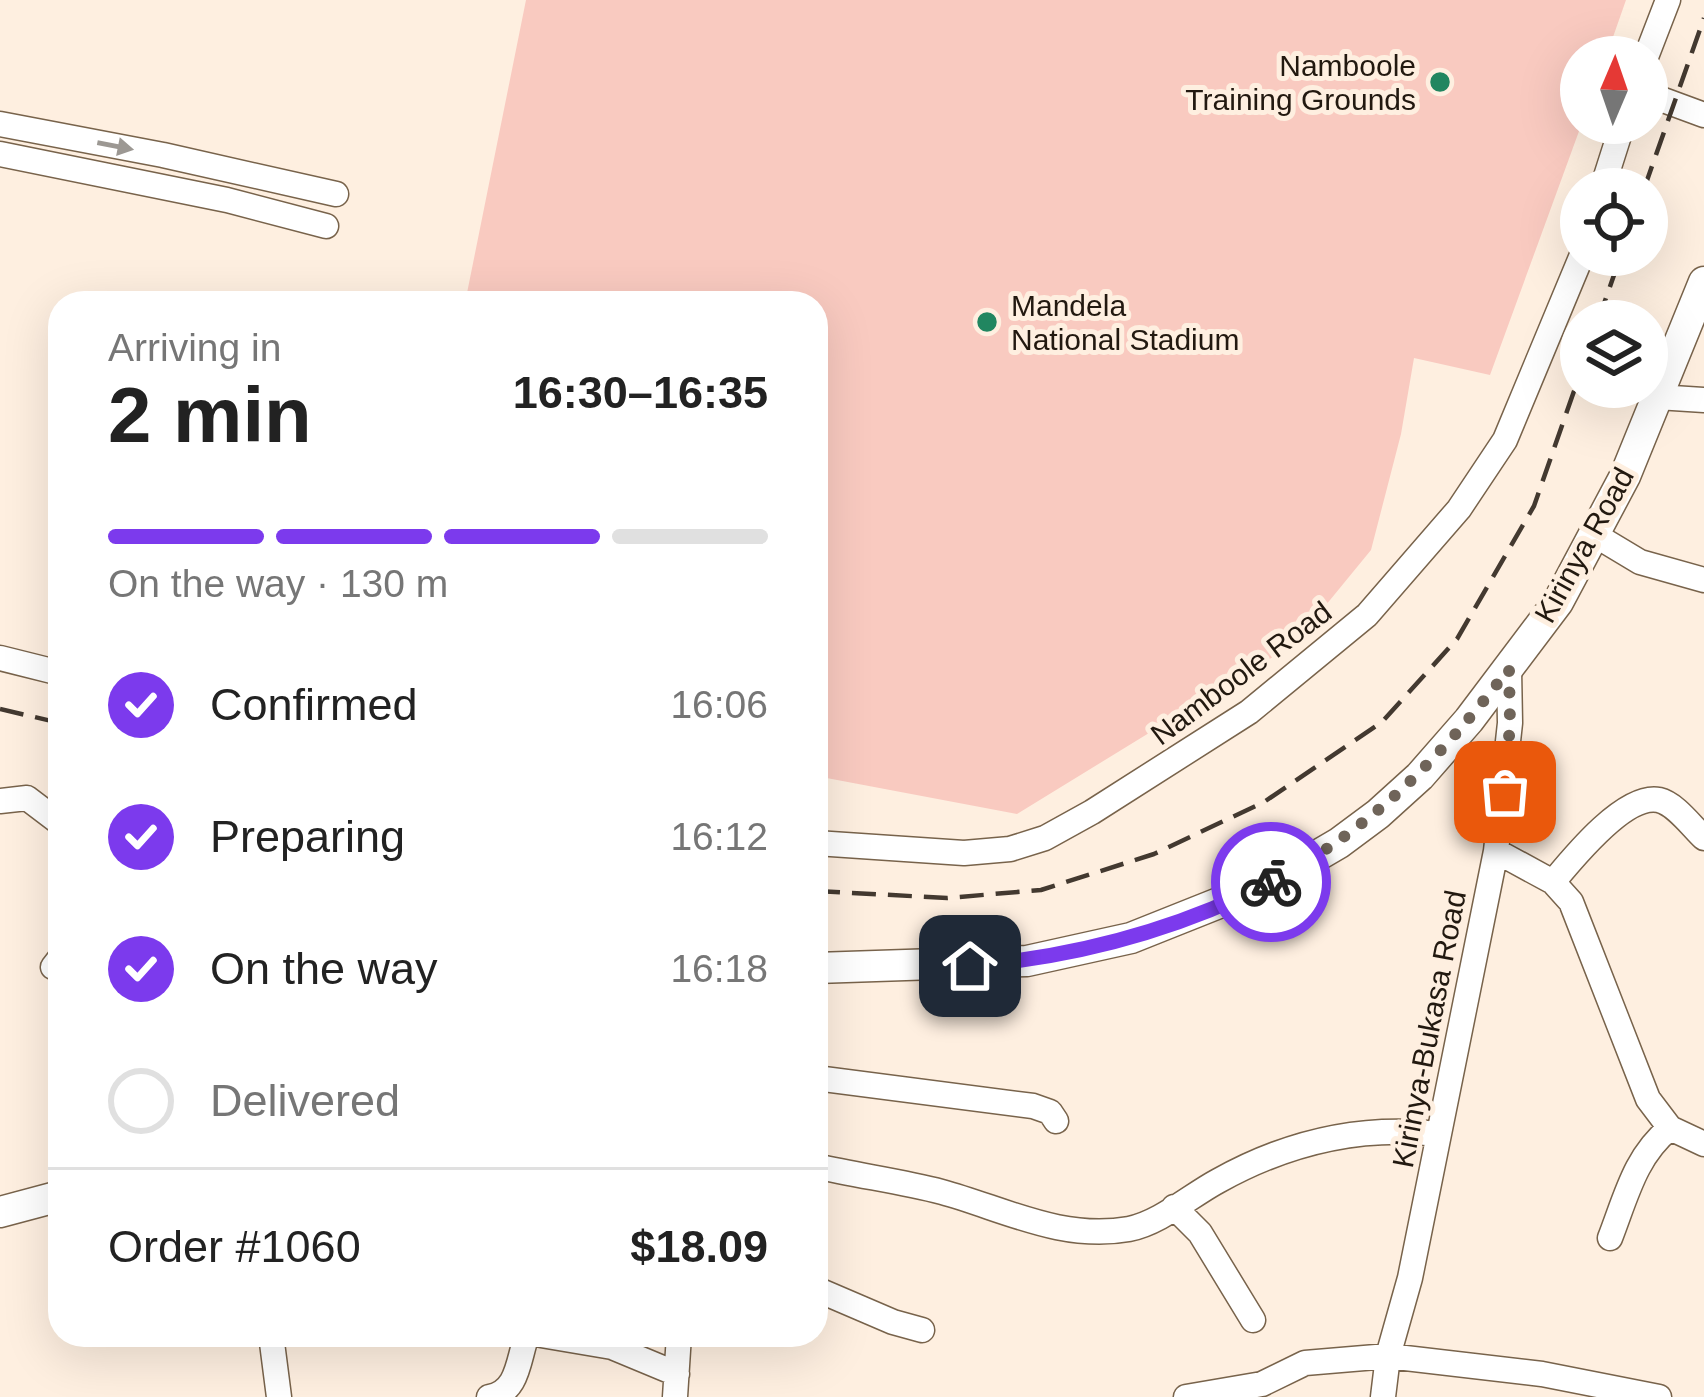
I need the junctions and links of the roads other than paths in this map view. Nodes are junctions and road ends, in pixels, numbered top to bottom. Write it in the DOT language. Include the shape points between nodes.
graph roads {
  1 [pos="1668,0"];
  2 [pos="1654,36"];
  3 [pos="1668,102"];
  4 [pos="1704,115"];
  5 [pos="0,124"];
  6 [pos="0,154"];
  7 [pos="336,194"];
  8 [pos="326,226"];
  9 [pos="1573,276"];
  10 [pos="1704,282"];
  11 [pos="1668,370"];
  12 [pos="1668,398"];
  13 [pos="1704,400"];
  14 [pos="1653,408"];
  15 [pos="1595,535"];
  16 [pos="1704,580"];
  17 [pos="0,658"];
  18 [pos="1509,669"];
  19 [pos="48,670"];
  20 [pos="0,801"];
  21 [pos="48,814"];
  22 [pos="1704,838"];
  23 [pos="828,844"];
  24 [pos="1496,851"];
  25 [pos="1552,881"];
  26 [pos="828,968"];
  27 [pos="828,1080"];
  28 [pos="1056,1121"];
  29 [pos="1670,1128"];
  30 [pos="1438,1134"];
  31 [pos="1704,1144"];
  32 [pos="828,1168"];
  33 [pos="48,1199"];
  34 [pos="1174,1207"];
  35 [pos="0,1213"];
  36 [pos="1610,1238"];
  37 [pos="828,1294"];
  38 [pos="1253,1320"];
  39 [pos="922,1330"];
  40 [pos="273,1347"];
  41 [pos="523,1347"];
  42 [pos="612,1347"];
  43 [pos="678,1347"];
  44 [pos="1388,1356"];
  45 [pos="676,1386"];
  46 [pos="279,1397"];
  47 [pos="489,1397"];
  48 [pos="1186,1397"];
  49 [pos="1383,1397"];
  50 [pos="1659,1397"];
  1 -- 2 [label="street"];
  3 -- 4 [label="street"];
  5 -- 7 [label="street, one-way"];
  6 -- 8 [label="street"];
  9 -- 23 [label="street, Namboole Road" via="1505,440 1459,509 1367,615 1249,712 1092,812 1010,849"];
  10 -- 11 [label="main road, Kirinya Road"];
  12 -- 13 [label="street"];
  14 -- 15 [label="main road, Kirinya Road"];
  15 -- 16 [label="street" via="1640,562"];
  15 -- 18 [label="main road, Kirinya Road"];
  17 -- 19 [label="street"];
  18 -- 24 [label="street, Kirinya-Bukasa Road"];
  18 -- 26 [label="main road, Kirinya Road" via="1378,814 1247,894 1131,938 1027,961"];
  20 -- 21 [label="street" via="27,798"];
  22 -- 25 [label="street" via="1672,807 1646,802 1605,825"];
  24 -- 25 [label="street"];
  24 -- 30 [label="street, Kirinya-Bukasa Road"];
  25 -- 29 [label="street" via="1571,902 1648,1099"];
  27 -- 28 [label="street" via="1033,1106"];
  29 -- 31 [label="street"];
  29 -- 36 [label="street" via="1638,1164"];
  30 -- 34 [label="street" via="1402,1130 1298,1144"];
  30 -- 44 [label="street, Kirinya-Bukasa Road"];
  32 -- 34 [label="street" via="1077,1231 1129,1229"];
  33 -- 35 [label="main road"];
  34 -- 38 [label="street" via="1200,1233"];
  37 -- 39 [label="street"];
  40 -- 46 [label="street"];
  41 -- 47 [label="street" via="512,1383"];
  42 -- 45 [label="street"];
  43 -- 45 [label="street"];
  44 -- 48 [label="street" via="1305,1363 1262,1384"];
  44 -- 49 [label="street, Kirinya-Bukasa Road"];
  44 -- 50 [label="street"];
}
